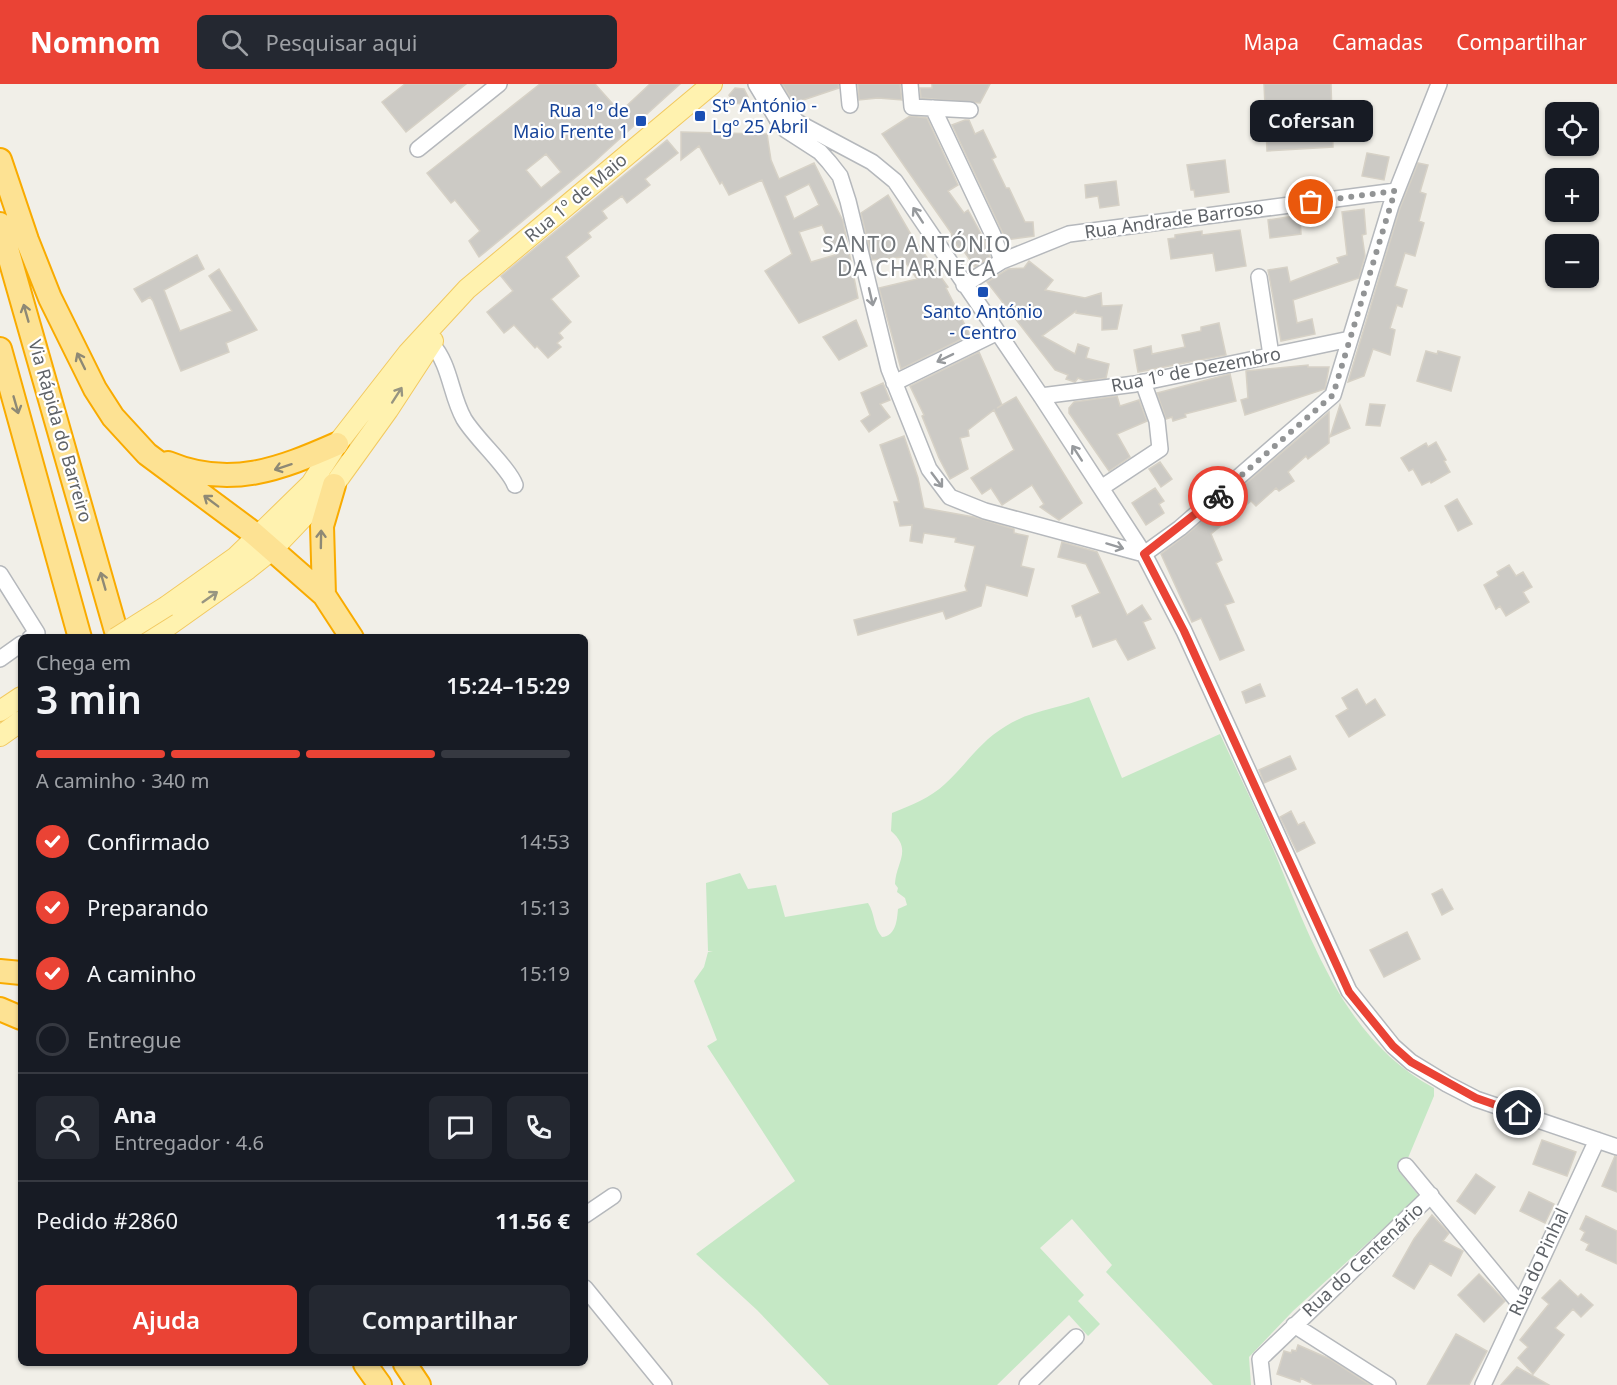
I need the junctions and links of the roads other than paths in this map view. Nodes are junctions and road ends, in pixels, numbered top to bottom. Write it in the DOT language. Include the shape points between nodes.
graph roads {
  1 [pos="499,84"];
  2 [pos="712,84"];
  3 [pos="756,84"];
  4 [pos="771,84"];
  5 [pos="848,84"];
  6 [pos="910,84"];
  7 [pos="1439,84"];
  8 [pos="850,105"];
  9 [pos="933,108"];
  10 [pos="970,110"];
  11 [pos="418,149"];
  12 [pos="863,157"];
  13 [pos="0,160"];
  14 [pos="840,176"];
  15 [pos="1395,191"];
  16 [pos="0,224"];
  17 [pos="1002,261"];
  18 [pos="1259,277"];
  19 [pos="964,285"];
  20 [pos="467,289"];
  21 [pos="996,333"];
  22 [pos="1350,339"];
  23 [pos="431,343"];
  24 [pos="0,349"];
  25 [pos="1271,355"];
  26 [pos="1143,382"];
  27 [pos="894,383"];
  28 [pos="1041,396"];
  29 [pos="374,397"];
  30 [pos="337,444"];
  31 [pos="147,454"];
  32 [pos="334,485"];
  33 [pos="515,485"];
  34 [pos="1101,488"];
  35 [pos="311,508"];
  36 [pos="265,544"];
  37 [pos="1144,554"];
  38 [pos="0,574"];
  39 [pos="324,595"];
  40 [pos="169,615"];
  41 [pos="36,634"];
  42 [pos="79,634"];
  43 [pos="116,634"];
  44 [pos="126,634"];
  45 [pos="154,634"];
  46 [pos="348,634"];
  47 [pos="18,646"];
  48 [pos="0,659"];
  49 [pos="18,699"];
  50 [pos="0,711"];
  51 [pos="18,723"];
  52 [pos="0,736"];
  53 [pos="0,971"];
  54 [pos="18,973"];
  55 [pos="0,1010"];
  56 [pos="18,1017"];
  57 [pos="1597,1140"];
  58 [pos="1617,1148"];
  59 [pos="1406,1166"];
  60 [pos="1431,1195"];
  61 [pos="613,1196"];
  62 [pos="588,1213"];
  63 [pos="588,1292"];
  64 [pos="1519,1304"];
  65 [pos="1294,1325"];
  66 [pos="1076,1337"];
  67 [pos="367,1366"];
  68 [pos="406,1366"];
  69 [pos="381,1385"];
  70 [pos="419,1385"];
  71 [pos="664,1385"];
  72 [pos="1027,1385"];
  73 [pos="1263,1385"];
  74 [pos="1388,1385"];
  75 [pos="1483,1385"];
  1 -- 11 [label="street"];
  2 -- 20 [label="main road, Rua 1º de Maio"];
  3 -- 14 [label="street" via="786,130 820,152"];
  4 -- 12 [label="street" via="797,122"];
  5 -- 8 [label="street"];
  6 -- 9 [label="street" via="912,107"];
  7 -- 15 [label="street"];
  9 -- 10 [label="street"];
  9 -- 17 [label="street"];
  12 -- 14 [label="street" via="845,162"];
  19 -- 12 [label="street, one-way" via="901,189 889,174"];
  31 -- 13 [label="highway, one-way" via="113,417 95,389 50,298"];
  14 -- 27 [label="street, one-way"];
  15 -- 17 [label="street, Rua Andrade Barroso" via="1070,234"];
  15 -- 22 [label="street"];
  43 -- 16 [label="highway, Via Rápida do Barreiro, one-way"];
  17 -- 19 [label="street, Rua Andrade Barroso"];
  18 -- 25 [label="street"];
  19 -- 21 [label="street"];
  20 -- 23 [label="main road"];
  20 -- 29 [label="main road"];
  21 -- 27 [label="street, one-way"];
  21 -- 28 [label="street"];
  22 -- 25 [label="street, Rua 1º de Dezembro"];
  22 -- 37 [label="street" via="1333,395 1189,521"];
  32 -- 23 [label="main road, one-way"];
  23 -- 33 [label="street" via="444,362 464,417"];
  24 -- 42 [label="highway, Via Rápida do Barreiro, one-way"];
  25 -- 26 [label="street, Rua 1º de Dezembro"];
  26 -- 28 [label="street, Rua 1º de Dezembro"];
  26 -- 34 [label="street" via="1157,421 1160,449"];
  27 -- 37 [label="street, one-way" via="929,469 950,497 984,511"];
  34 -- 28 [label="street, one-way"];
  29 -- 30 [label="main road"];
  29 -- 35 [label="street" via="373,412"];
  30 -- 31 [label="highway, one-way" via="262,473 220,475 182,468"];
  30 -- 36 [label="main road"];
  36 -- 31 [label="highway, one-way"];
  32 -- 35 [label="main road"];
  39 -- 32 [label="highway, one-way" via="322,526"];
  34 -- 37 [label="street"];
  35 -- 36 [label="main road"];
  36 -- 39 [label="highway"];
  36 -- 40 [label="main road" via="213,574"];
  37 -- 57 [label="street" via="1184,631 1349,992 1411,1062 1476,1098"];
  38 -- 41 [label="street"];
  39 -- 46 [label="highway"];
  40 -- 44 [label="main road, bridge"];
  40 -- 45 [label="main road"];
  47 -- 48 [label="street"];
  49 -- 50 [label="main road"];
  51 -- 52 [label="main road"];
  53 -- 54 [label="highway"];
  55 -- 56 [label="highway"];
  57 -- 58 [label="street"];
  57 -- 64 [label="street, Rua do Pinhal"];
  59 -- 60 [label="street"];
  60 -- 64 [label="street"];
  60 -- 65 [label="street, Rua do Centenário"];
  61 -- 62 [label="street"];
  63 -- 71 [label="street"];
  64 -- 75 [label="street, Rua do Pinhal"];
  65 -- 73 [label="street, Rua do Centenário" via="1260,1359"];
  65 -- 74 [label="street"];
  66 -- 72 [label="street"];
  67 -- 69 [label="highway"];
  68 -- 70 [label="highway"];
}
